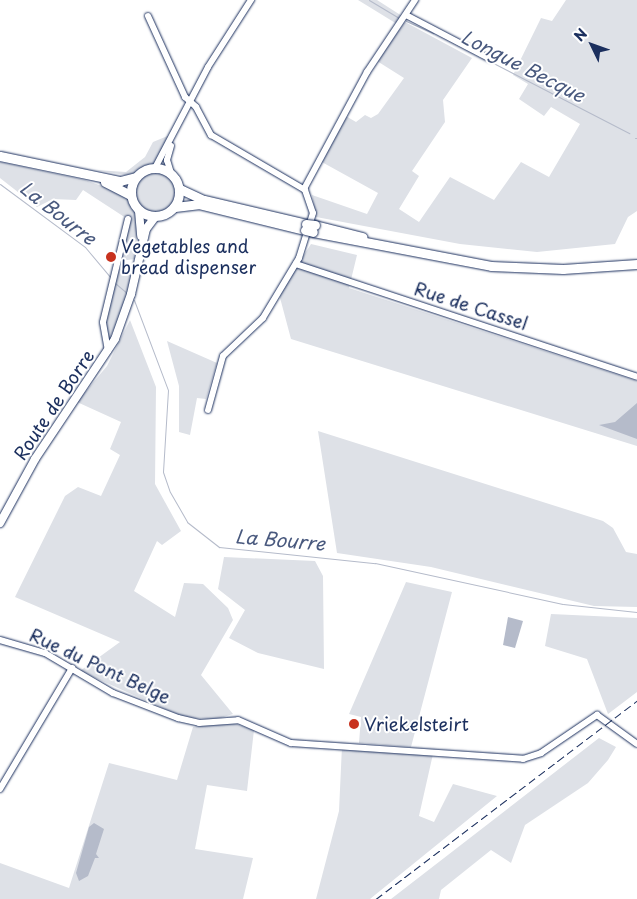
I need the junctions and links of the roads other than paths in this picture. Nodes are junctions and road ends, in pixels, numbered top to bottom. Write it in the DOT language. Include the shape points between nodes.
graph roads {
  1 [pos="251,0"];
  2 [pos="415,0"];
  3 [pos="406,15"];
  4 [pos="148,16"];
  5 [pos="490,59"];
  6 [pos="190,102"];
  7 [pos="178,124"];
  8 [pos="0,156"];
  9 [pos="155,168"];
  10 [pos="171,174"];
  11 [pos="81,175"];
  12 [pos="136,176"];
  13 [pos="180,189"];
  14 [pos="304,189"];
  15 [pos="131,196"];
  16 [pos="175,207"];
  17 [pos="139,211"];
  18 [pos="155,217"];
  19 [pos="128,219"];
  20 [pos="310,228"];
  21 [pos="139,254"];
  22 [pos="637,258"];
  23 [pos="296,264"];
  24 [pos="637,264"];
  25 [pos="108,351"];
  26 [pos="637,377"];
  27 [pos="208,410"];
  28 [pos="0,523"];
  29 [pos="0,640"];
  30 [pos="72,668"];
  31 [pos="637,744"];
  32 [pos="0,789"];
  1 -- 6 [label="street"];
  2 -- 3 [label="street"];
  3 -- 5 [label="street"];
  3 -- 14 [label="street" via="367,72"];
  4 -- 6 [label="street"];
  6 -- 7 [label="street"];
  6 -- 14 [label="street" via="214,138"];
  7 -- 9 [label="street"];
  7 -- 10 [label="street" via="167,158"];
  8 -- 11 [label="highway"];
  9 -- 10 [label="highway"];
  9 -- 12 [label="highway"];
  10 -- 13 [label="highway"];
  11 -- 12 [label="highway" via="122,181"];
  11 -- 15 [label="highway"];
  12 -- 15 [label="highway"];
  13 -- 16 [label="highway"];
  13 -- 20 [label="highway" via="207,201"];
  14 -- 23 [label="street" via="313,218"];
  15 -- 17 [label="highway"];
  16 -- 18 [label="highway"];
  16 -- 20 [label="highway" via="198,204"];
  17 -- 18 [label="highway"];
  17 -- 21 [label="main road"];
  18 -- 21 [label="main road" via="146,228"];
  19 -- 25 [label="street" via="102,325"];
  20 -- 22 [label="highway" via="489,260 562,263"];
  20 -- 24 [label="highway" via="475,264 564,269"];
  21 -- 25 [label="main road, Route de Borre" via="130,298"];
  23 -- 26 [label="street, Rue de Cassel"];
  23 -- 27 [label="street" via="260,321 225,354"];
  25 -- 28 [label="main road, Route de Borre" via="37,455"];
  29 -- 30 [label="street, Rue du Pont Belge" via="36,650"];
  30 -- 31 [label="street, Rue du Pont Belge" via="118,695 178,718 199,723 240,720 291,743 523,759 541,754 597,715"];
  30 -- 32 [label="street"];
}
